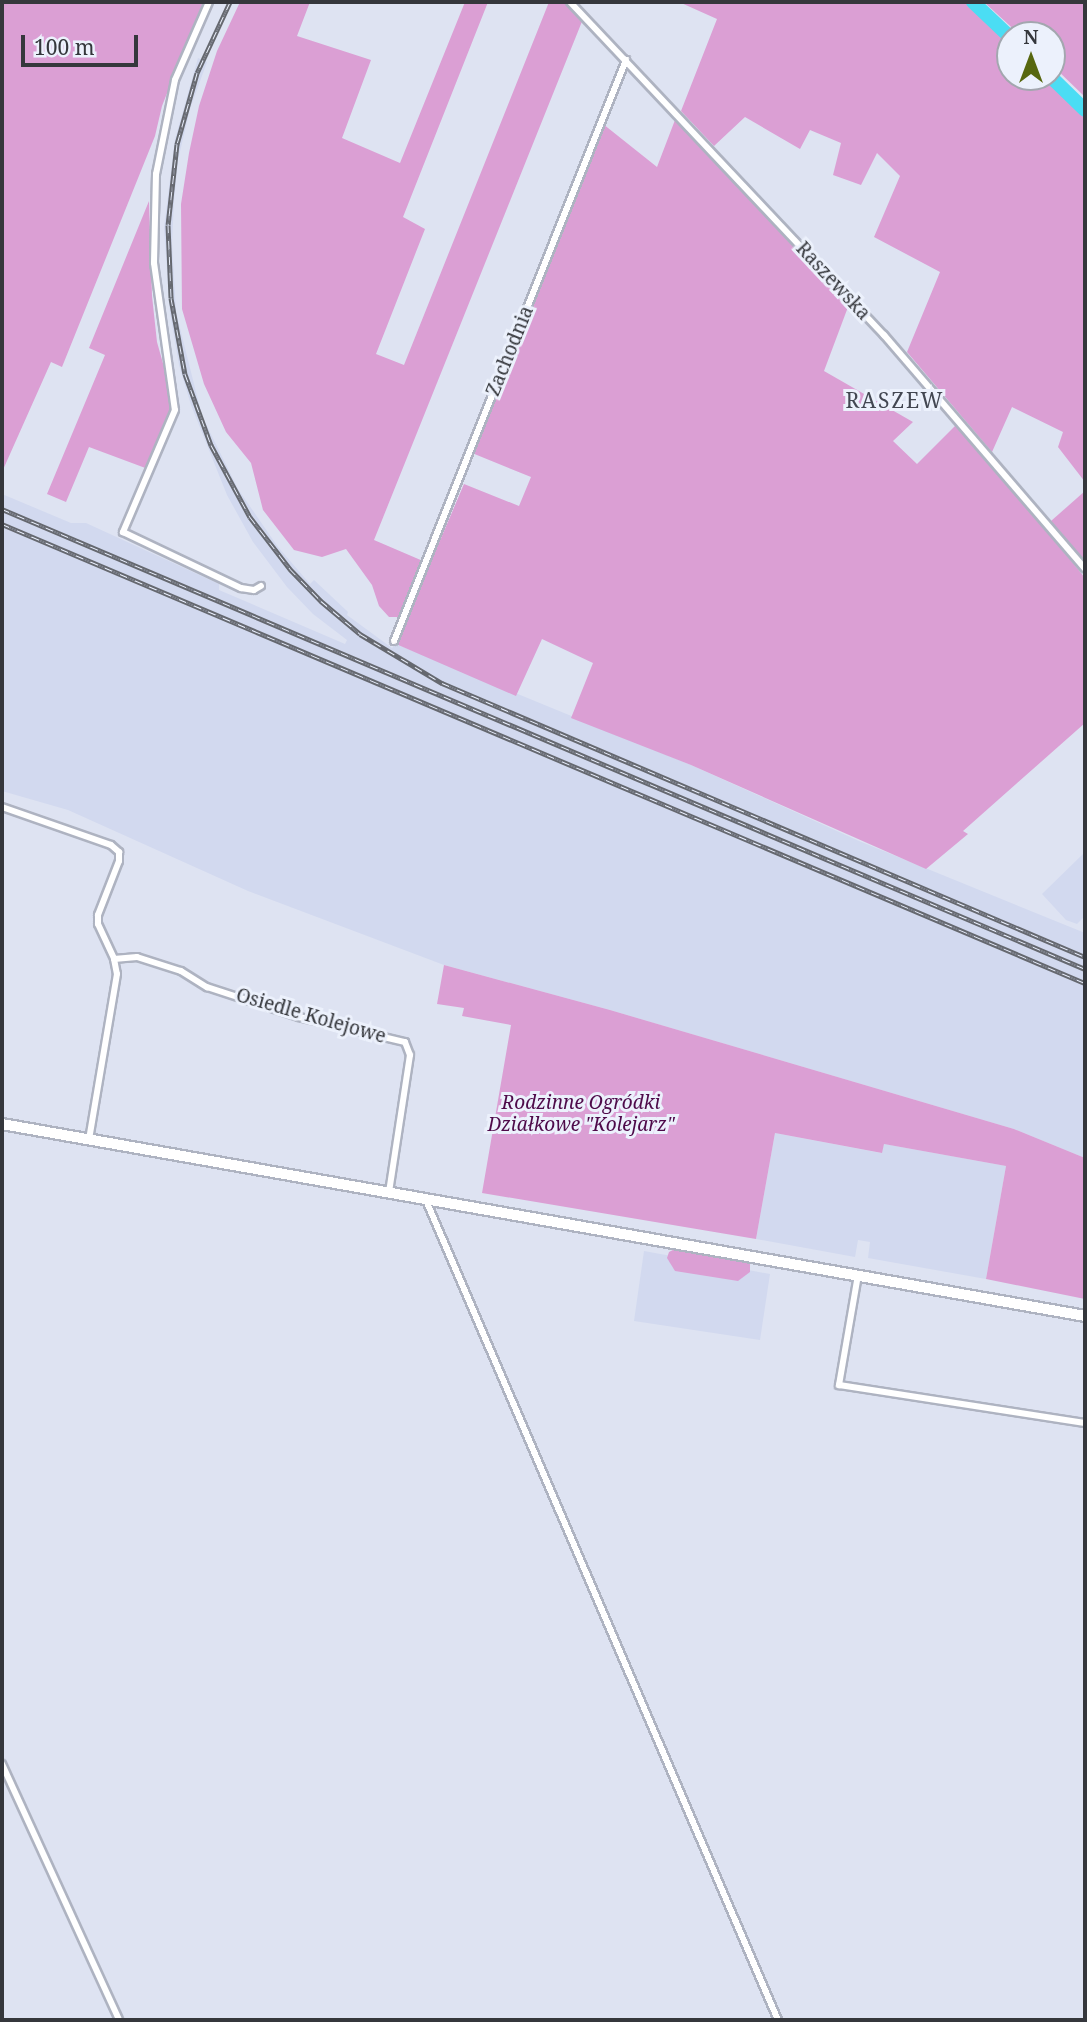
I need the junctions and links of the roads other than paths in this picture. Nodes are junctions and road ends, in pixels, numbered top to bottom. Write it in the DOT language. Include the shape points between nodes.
graph roads {
  1 [pos="209,2"];
  2 [pos="570,2"];
  3 [pos="626,61"];
  4 [pos="1085,569"];
  5 [pos="261,586"];
  6 [pos="394,641"];
  7 [pos="2,807"];
  8 [pos="114,959"];
  9 [pos="2,1124"];
  10 [pos="89,1139"];
  11 [pos="390,1192"];
  12 [pos="425,1198"];
  13 [pos="858,1275"];
  14 [pos="1085,1316"];
  15 [pos="1085,1423"];
  16 [pos="2,1764"];
  17 [pos="120,2020"];
  18 [pos="778,2020"];
  1 -- 5 [label="street" via="175,80 156,174 154,263 175,410 123,531 241,588"];
  2 -- 3 [label="street, Raszewska"];
  3 -- 4 [label="street, Raszewska" via="884,335"];
  3 -- 6 [label="street, Zachodnia"];
  7 -- 8 [label="street" via="117,848 119,861 98,915"];
  8 -- 10 [label="street" via="116,989"];
  8 -- 11 [label="street, Osiedle Kolejowe" via="137,957 181,971 207,987 299,1017 405,1042 410,1055"];
  9 -- 10 [label="main road"];
  10 -- 11 [label="main road"];
  11 -- 12 [label="main road"];
  12 -- 13 [label="main road"];
  12 -- 18 [label="street"];
  13 -- 14 [label="main road"];
  13 -- 15 [label="street" via="839,1385"];
  16 -- 17 [label="street"];
}
